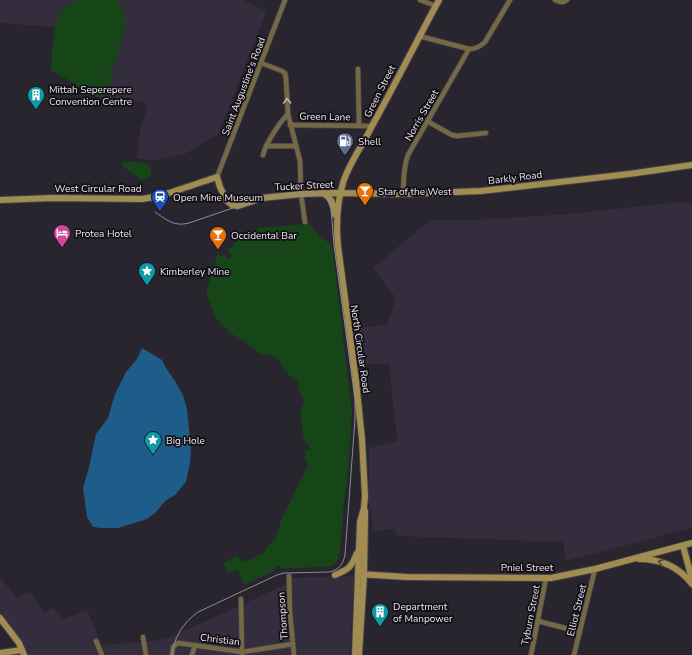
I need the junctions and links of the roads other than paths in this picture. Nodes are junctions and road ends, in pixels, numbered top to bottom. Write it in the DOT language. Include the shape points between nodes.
graph roads {
  1 [pos="285,0"];
  2 [pos="420,0"];
  3 [pos="439,0"];
  4 [pos="510,0"];
  5 [pos="555,0"];
  6 [pos="567,0"];
  7 [pos="436,6"];
  8 [pos="419,36"];
  9 [pos="469,49"];
  10 [pos="261,63"];
  11 [pos="358,69"];
  12 [pos="288,114"];
  13 [pos="427,121"];
  14 [pos="290,125"];
  15 [pos="359,126"];
  16 [pos="372,126"];
  17 [pos="486,133"];
  18 [pos="266,146"];
  19 [pos="296,146"];
  20 [pos="263,155"];
  21 [pos="692,165"];
  22 [pos="216,177"];
  23 [pos="323,193"];
  24 [pos="340,193"];
  25 [pos="301,194"];
  26 [pos="403,194"];
  27 [pos="0,200"];
  28 [pos="304,222"];
  29 [pos="337,234"];
  30 [pos="364,508"];
  31 [pos="692,543"];
  32 [pos="683,546"];
  33 [pos="359,548"];
  34 [pos="618,562"];
  35 [pos="595,568"];
  36 [pos="335,575"];
  37 [pos="361,575"];
  38 [pos="289,576"];
  39 [pos="546,578"];
  40 [pos="692,579"];
  41 [pos="692,584"];
  42 [pos="241,599"];
  43 [pos="0,618"];
  44 [pos="538,622"];
  45 [pos="580,632"];
  46 [pos="143,637"];
  47 [pos="96,640"];
  48 [pos="293,644"];
  49 [pos="195,645"];
  50 [pos="0,648"];
  51 [pos="22,651"];
  52 [pos="0,653"];
  53 [pos="173,653"];
  54 [pos="242,653"];
  55 [pos="102,655"];
  56 [pos="146,655"];
  57 [pos="192,655"];
  58 [pos="294,655"];
  59 [pos="355,655"];
  60 [pos="359,655"];
  61 [pos="531,655"];
  62 [pos="574,655"];
  1 -- 10 [label="street, Saint Augustine's Road"];
  2 -- 7 [label="street"];
  3 -- 7 [label="street, Green Street"];
  4 -- 9 [label="street" via="485,42 480,47"];
  5 -- 6 [label="street"];
  7 -- 8 [label="street, Green Street"];
  8 -- 9 [label="street"];
  8 -- 16 [label="street, Green Street"];
  9 -- 13 [label="street, Norris Street"];
  12 -- 10 [label="street, one-way" via="285,73"];
  10 -- 22 [label="street, Saint Augustine's Road"];
  11 -- 15 [label="street, Green Lane"];
  12 -- 14 [label="street"];
  12 -- 18 [label="street"];
  13 -- 17 [label="street" via="452,135"];
  13 -- 26 [label="street, Norris Street" via="405,163"];
  14 -- 15 [label="street, Green Lane"];
  14 -- 19 [label="street"];
  15 -- 16 [label="street, Green Lane"];
  16 -- 24 [label="street, Green Street" via="351,164"];
  18 -- 19 [label="street"];
  18 -- 20 [label="street"];
  19 -- 25 [label="street" via="300,165"];
  21 -- 26 [label="street, Barkly Road" via="481,191"];
  22 -- 25 [label="street, Tucker Street" via="225,199 234,206 262,198"];
  22 -- 27 [label="street, West Circular Road" via="160,196 142,199"];
  23 -- 24 [label="street, Tucker Street"];
  23 -- 25 [label="street, Tucker Street"];
  23 -- 29 [label="street" via="333,204"];
  24 -- 26 [label="street, Barkly Road"];
  24 -- 29 [label="street, North Circular Road"];
  25 -- 28 [label="street"];
  29 -- 30 [label="street, North Circular Road" via="362,439"];
  30 -- 33 [label="street, North Circular Road" via="360,522"];
  30 -- 37 [label="street, North Circular Road"];
  31 -- 32 [label="street, Pniel Street"];
  32 -- 34 [label="street, Pniel Street"];
  32 -- 40 [label="street"];
  33 -- 36 [label="street" via="352,565"];
  33 -- 37 [label="street, North Circular Road"];
  34 -- 35 [label="street, Pniel Street"];
  41 -- 34 [label="street, one-way" via="679,571 663,562 645,559"];
  35 -- 39 [label="street, Pniel Street"];
  35 -- 45 [label="street, Elliot Street"];
  37 -- 39 [label="street, Pniel Street"];
  37 -- 59 [label="street"];
  37 -- 60 [label="street"];
  38 -- 48 [label="street, Thompson"];
  39 -- 44 [label="street, Tyburn Street"];
  42 -- 54 [label="street"];
  43 -- 51 [label="street" via="16,638"];
  44 -- 45 [label="street"];
  44 -- 61 [label="street, Tyburn Street"];
  45 -- 62 [label="street, Elliot Street"];
  46 -- 56 [label="street"];
  47 -- 55 [label="street"];
  48 -- 54 [label="street, Christian"];
  48 -- 58 [label="street, Thompson"];
  49 -- 53 [label="street, Christian" via="178,643 174,646"];
  49 -- 54 [label="street, Christian"];
  49 -- 57 [label="street"];
  50 -- 51 [label="street"];
  51 -- 52 [label="street"];
}
